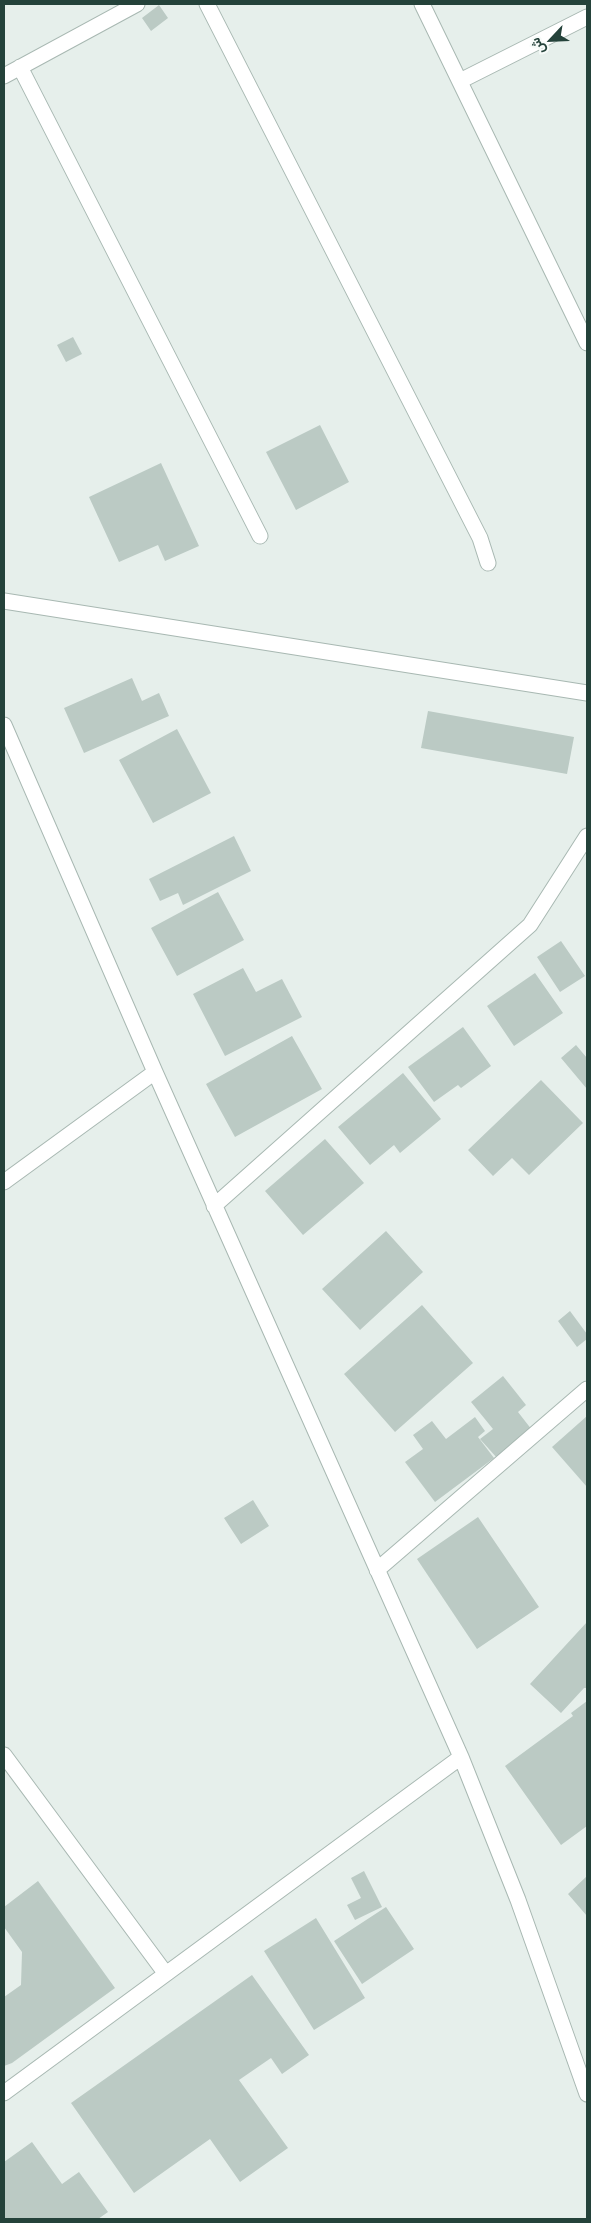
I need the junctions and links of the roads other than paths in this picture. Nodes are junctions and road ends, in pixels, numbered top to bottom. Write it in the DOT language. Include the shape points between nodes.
graph roads {
  1 [pos="137,4"];
  2 [pos="207,4"];
  3 [pos="422,4"];
  4 [pos="587,17"];
  5 [pos="20,67"];
  6 [pos="4,76"];
  7 [pos="460,81"];
  8 [pos="587,343"];
  9 [pos="260,536"];
  10 [pos="488,563"];
  11 [pos="4,601"];
  12 [pos="587,693"];
  13 [pos="4,725"];
  14 [pos="587,836"];
  15 [pos="154,1072"];
  16 [pos="4,1182"];
  17 [pos="214,1206"];
  18 [pos="587,1389"];
  19 [pos="377,1570"];
  20 [pos="4,1755"];
  21 [pos="461,1757"];
  22 [pos="166,1974"];
  23 [pos="4,2093"];
  24 [pos="587,2094"];
  1 -- 5 [label="street"];
  2 -- 10 [label="street" via="475,529"];
  3 -- 7 [label="street"];
  4 -- 7 [label="street"];
  5 -- 6 [label="street"];
  5 -- 9 [label="street"];
  7 -- 8 [label="street"];
  11 -- 12 [label="street"];
  13 -- 15 [label="street"];
  14 -- 17 [label="street" via="530,925"];
  15 -- 16 [label="street"];
  15 -- 17 [label="street"];
  17 -- 19 [label="street"];
  18 -- 19 [label="street"];
  19 -- 21 [label="street"];
  20 -- 22 [label="street"];
  21 -- 22 [label="street"];
  21 -- 24 [label="street" via="524,1917"];
  22 -- 23 [label="street"];
}
